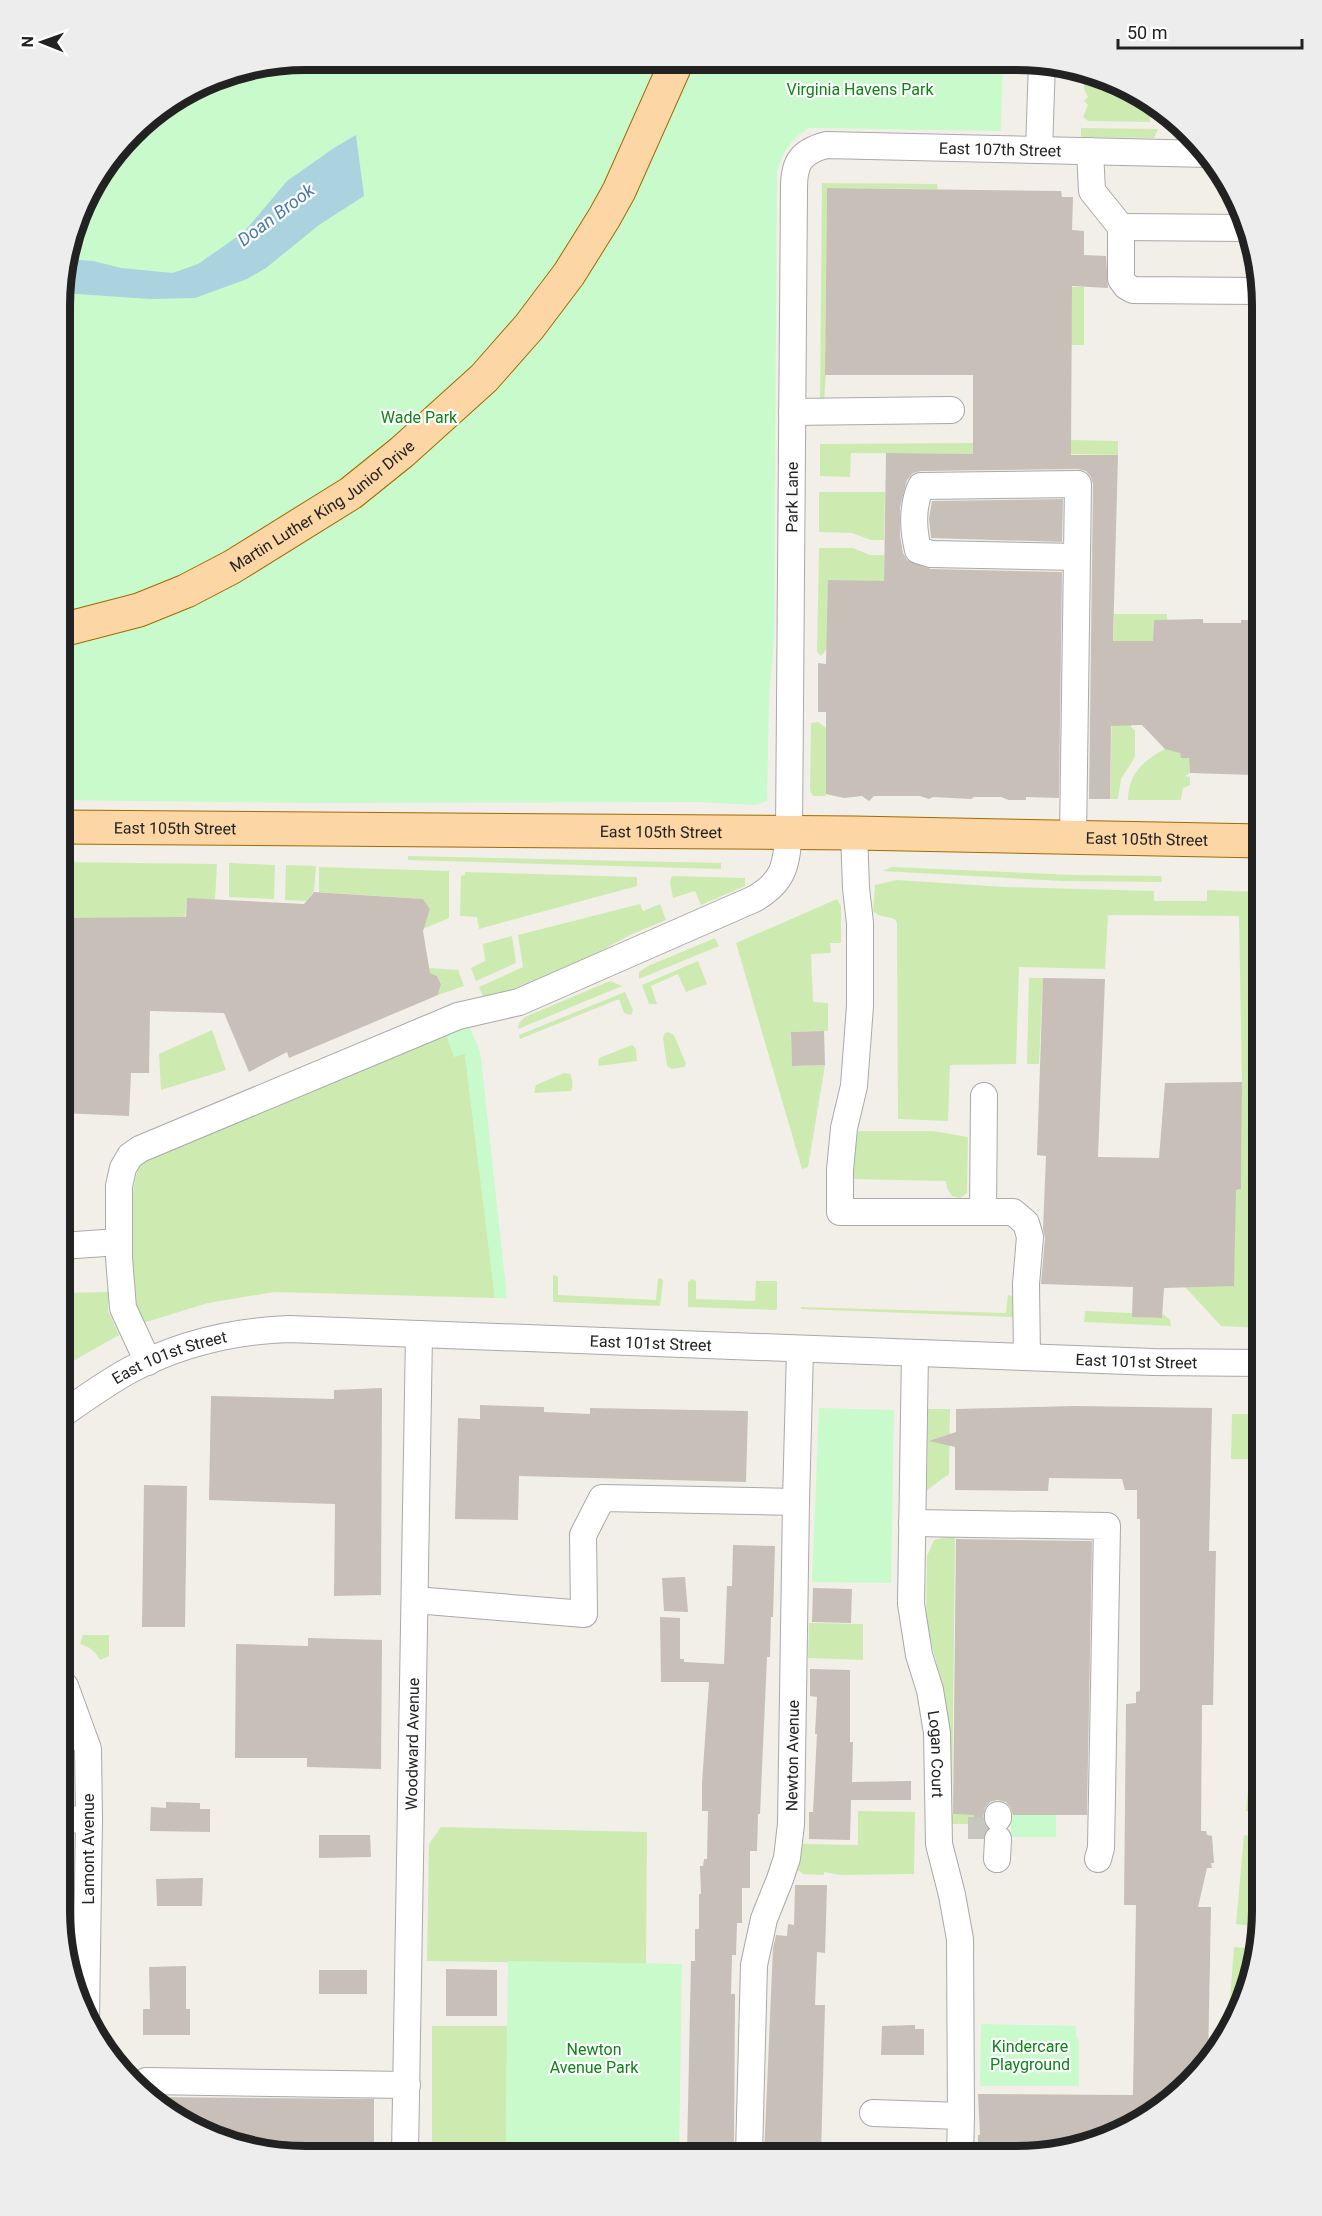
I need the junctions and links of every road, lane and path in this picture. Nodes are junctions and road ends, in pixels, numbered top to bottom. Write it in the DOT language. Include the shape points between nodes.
graph roads {
  1 [pos="673,70"];
  2 [pos="1042,72"];
  3 [pos="1039,150"];
  4 [pos="1090,151"];
  5 [pos="1195,154"];
  6 [pos="799,160"];
  7 [pos="1120,226"];
  8 [pos="1238,228"];
  9 [pos="1251,291"];
  10 [pos="951,410"];
  11 [pos="792,412"];
  12 [pos="1077,557"];
  13 [pos="70,628"];
  14 [pos="70,827"];
  15 [pos="789,833"];
  16 [pos="854,834"];
  17 [pos="1073,838"];
  18 [pos="1252,841"];
  19 [pos="984,1096"];
  20 [pos="983,1212"];
  21 [pos="119,1242"];
  22 [pos="70,1245"];
  23 [pos="418,1334"];
  24 [pos="800,1349"];
  25 [pos="915,1353"];
  26 [pos="1027,1357"];
  27 [pos="148,1362"];
  28 [pos="1252,1363"];
  29 [pos="70,1404"];
  30 [pos="796,1502"];
  31 [pos="912,1523"];
  32 [pos="415,1600"];
  33 [pos="70,1700"];
  34 [pos="89,1819"];
  35 [pos="70,1820"];
  36 [pos="1098,1859"];
  37 [pos="86,1995"];
  38 [pos="146,2081"];
  39 [pos="407,2085"];
  40 [pos="873,2113"];
  41 [pos="961,2116"];
  42 [pos="405,2146"];
  43 [pos="749,2146"];
  44 [pos="960,2146"];
  1 -- 13 [label="main road, Martin Luther King Junior Drive" via="604,218 530,327 476,385 351,493 232,567 139,610"];
  2 -- 3 [label="street"];
  3 -- 4 [label="street, East 107th Street"];
  3 -- 6 [label="street, East 107th Street" via="826,145 809,150"];
  4 -- 5 [label="street, East 107th Street"];
  4 -- 7 [label="street" via="1092,191"];
  6 -- 11 [label="street, Park Lane" via="794,181"];
  7 -- 8 [label="street"];
  7 -- 9 [label="street" via="1121,279 1132,290"];
  10 -- 11 [label="street"];
  11 -- 15 [label="street, Park Lane"];
  12 -- 12 [label="street" via="1078,484 921,486 915,500 914,535 918,550 931,554"];
  12 -- 17 [label="street"];
  14 -- 15 [label="main road, East 105th Street"];
  15 -- 16 [label="main road, East 105th Street"];
  15 -- 21 [label="street, Park Lane" via="787,855 776,884 754,899 519,1002 458,1017 140,1149 123,1168"];
  16 -- 17 [label="main road, East 105th Street"];
  16 -- 20 [label="street" via="860,1006 854,1086 843,1138 840,1212"];
  17 -- 18 [label="main road, East 105th Street"];
  19 -- 20 [label="street"];
  20 -- 26 [label="street" via="1013,1212 1026,1223 1030,1237"];
  21 -- 22 [label="street"];
  21 -- 27 [label="street, Park Lane" via="123,1308"];
  23 -- 24 [label="street, East 101st Street"];
  23 -- 27 [label="street, East 101st Street" via="255,1331 204,1342"];
  23 -- 32 [label="street, Woodward Avenue"];
  24 -- 25 [label="street, East 101st Street"];
  24 -- 30 [label="street, Newton Avenue"];
  25 -- 26 [label="street, East 101st Street"];
  25 -- 31 [label="street, Logan Court"];
  26 -- 28 [label="street, East 101st Street"];
  27 -- 29 [label="street, East 101st Street"];
  30 -- 32 [label="street" via="602,1498 583,1535 584,1614"];
  30 -- 43 [label="street, Newton Avenue" via="790,1834 787,1858 764,1919 754,1965"];
  31 -- 36 [label="street" via="1107,1527"];
  31 -- 41 [label="street, Logan Court" via="911,1604 937,1733 939,1844 960,1939"];
  32 -- 39 [label="street, Woodward Avenue"];
  33 -- 34 [label="street, Lamont Avenue" via="88,1749"];
  34 -- 35 [label="street"];
  34 -- 37 [label="street, Lamont Avenue"];
  38 -- 39 [label="street"];
  39 -- 42 [label="street, Woodward Avenue"];
  40 -- 41 [label="street"];
  41 -- 44 [label="street, Logan Court"];
}
